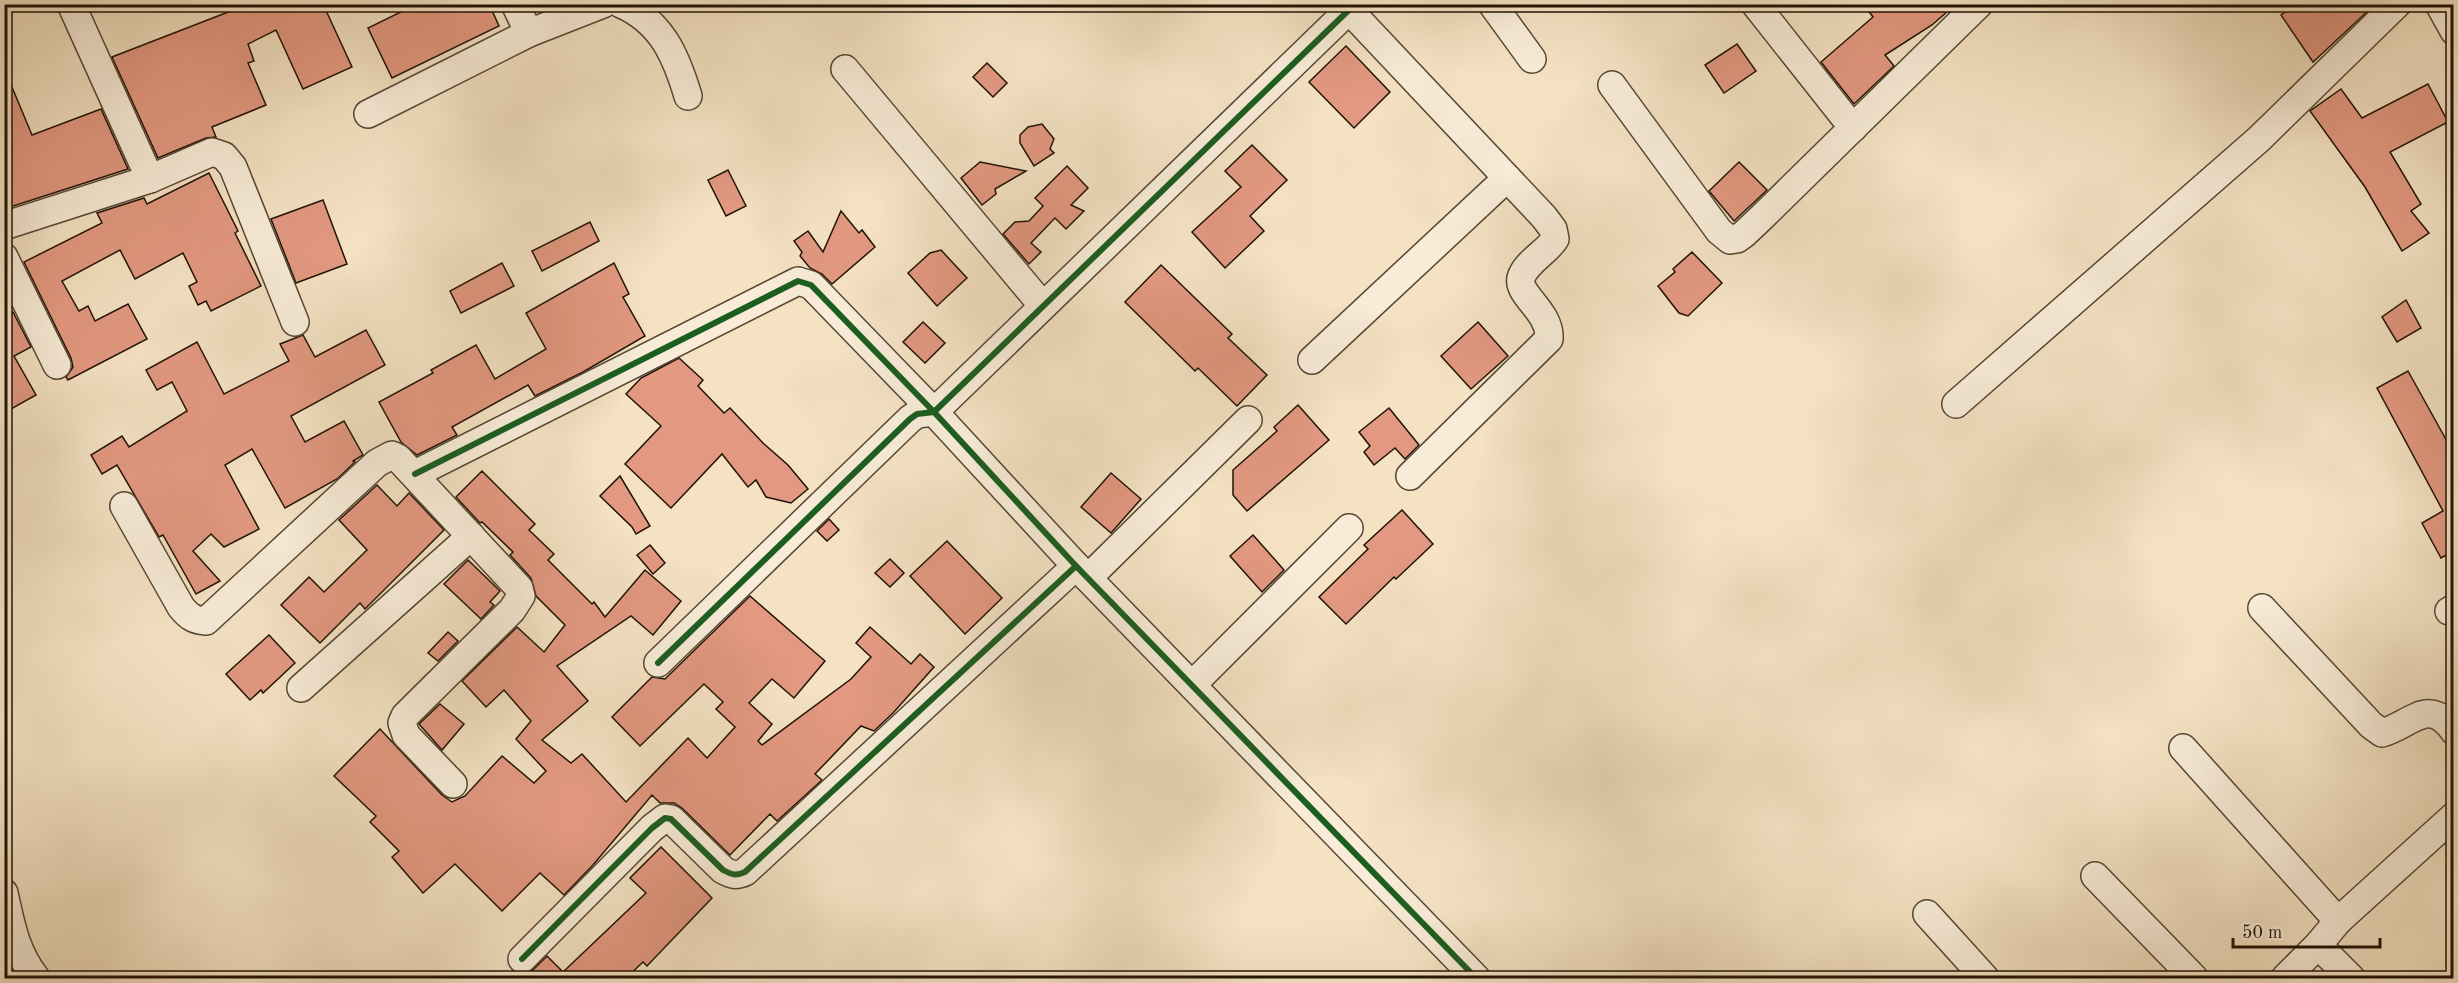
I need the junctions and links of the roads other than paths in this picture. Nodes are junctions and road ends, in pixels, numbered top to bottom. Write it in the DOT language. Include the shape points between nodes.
graph roads {
  1 [pos="71,4"];
  2 [pos="515,4"];
  3 [pos="603,4"];
  4 [pos="621,4"];
  5 [pos="1492,4"];
  6 [pos="1755,4"];
  7 [pos="1978,4"];
  8 [pos="2397,4"];
  9 [pos="2439,4"];
  10 [pos="1352,7"];
  11 [pos="2454,31"];
  12 [pos="528,33"];
  13 [pos="1532,59"];
  14 [pos="845,69"];
  15 [pos="1612,85"];
  16 [pos="688,96"];
  17 [pos="368,114"];
  18 [pos="1853,128"];
  19 [pos="1507,177"];
  20 [pos="150,179"];
  21 [pos="4,226"];
  22 [pos="4,258"];
  23 [pos="1043,306"];
  24 [pos="295,322"];
  25 [pos="1312,360"];
  26 [pos="57,365"];
  27 [pos="1956,404"];
  28 [pos="934,412"];
  29 [pos="1248,420"];
  30 [pos="415,474"];
  31 [pos="1410,476"];
  32 [pos="124,506"];
  33 [pos="1349,528"];
  34 [pos="471,536"];
  35 [pos="1082,572"];
  36 [pos="2262,608"];
  37 [pos="658,663"];
  38 [pos="1192,685"];
  39 [pos="301,688"];
  40 [pos="2454,731"];
  41 [pos="2183,748"];
  42 [pos="453,784"];
  43 [pos="2451,822"];
  44 [pos="2095,876"];
  45 [pos="4,893"];
  46 [pos="1927,914"];
  47 [pos="2338,921"];
  48 [pos="2318,945"];
  49 [pos="522,959"];
  50 [pos="36,978"];
  51 [pos="1476,978"];
  52 [pos="1986,978"];
  53 [pos="2194,978"];
  54 [pos="2285,978"];
  55 [pos="2351,978"];
  1 -- 20 [label="street"];
  2 -- 12 [label="street"];
  3 -- 12 [label="street"];
  4 -- 16 [label="street" via="636,10 671,47"];
  5 -- 13 [label="street"];
  6 -- 18 [label="street"];
  7 -- 18 [label="street"];
  8 -- 27 [label="street" via="2259,139"];
  9 -- 11 [label="street"];
  10 -- 19 [label="street"];
  10 -- 23 [label="street"];
  12 -- 17 [label="street"];
  14 -- 23 [label="street"];
  15 -- 18 [label="street" via="1719,231 1730,240 1744,234"];
  19 -- 25 [label="street"];
  19 -- 31 [label="street" via="1553,229 1555,239 1521,279 1523,290 1544,316 1549,339"];
  20 -- 21 [label="street"];
  20 -- 24 [label="street" via="212,152 224,156 233,167"];
  22 -- 26 [label="street"];
  23 -- 28 [label="street"];
  28 -- 30 [label="street" via="811,285 798,281"];
  28 -- 35 [label="street"];
  28 -- 37 [label="street" via="910,419"];
  29 -- 35 [label="street"];
  30 -- 32 [label="street" via="398,458 384,458 206,621 188,616 181,607"];
  30 -- 34 [label="street"];
  33 -- 38 [label="street"];
  34 -- 39 [label="street"];
  34 -- 42 [label="street" via="519,588 521,596 512,610 402,723 406,735"];
  35 -- 38 [label="street"];
  35 -- 49 [label="street" via="745,872 731,875 723,870 671,819 665,818"];
  36 -- 40 [label="street" via="2382,733 2425,712 2446,720"];
  38 -- 51 [label="street"];
  41 -- 47 [label="street"];
  43 -- 47 [label="street"];
  44 -- 53 [label="street"];
  45 -- 50 [label="street" via="14,938"];
  46 -- 52 [label="street"];
  47 -- 48 [label="street"];
  48 -- 54 [label="street"];
  48 -- 55 [label="street"];
}
